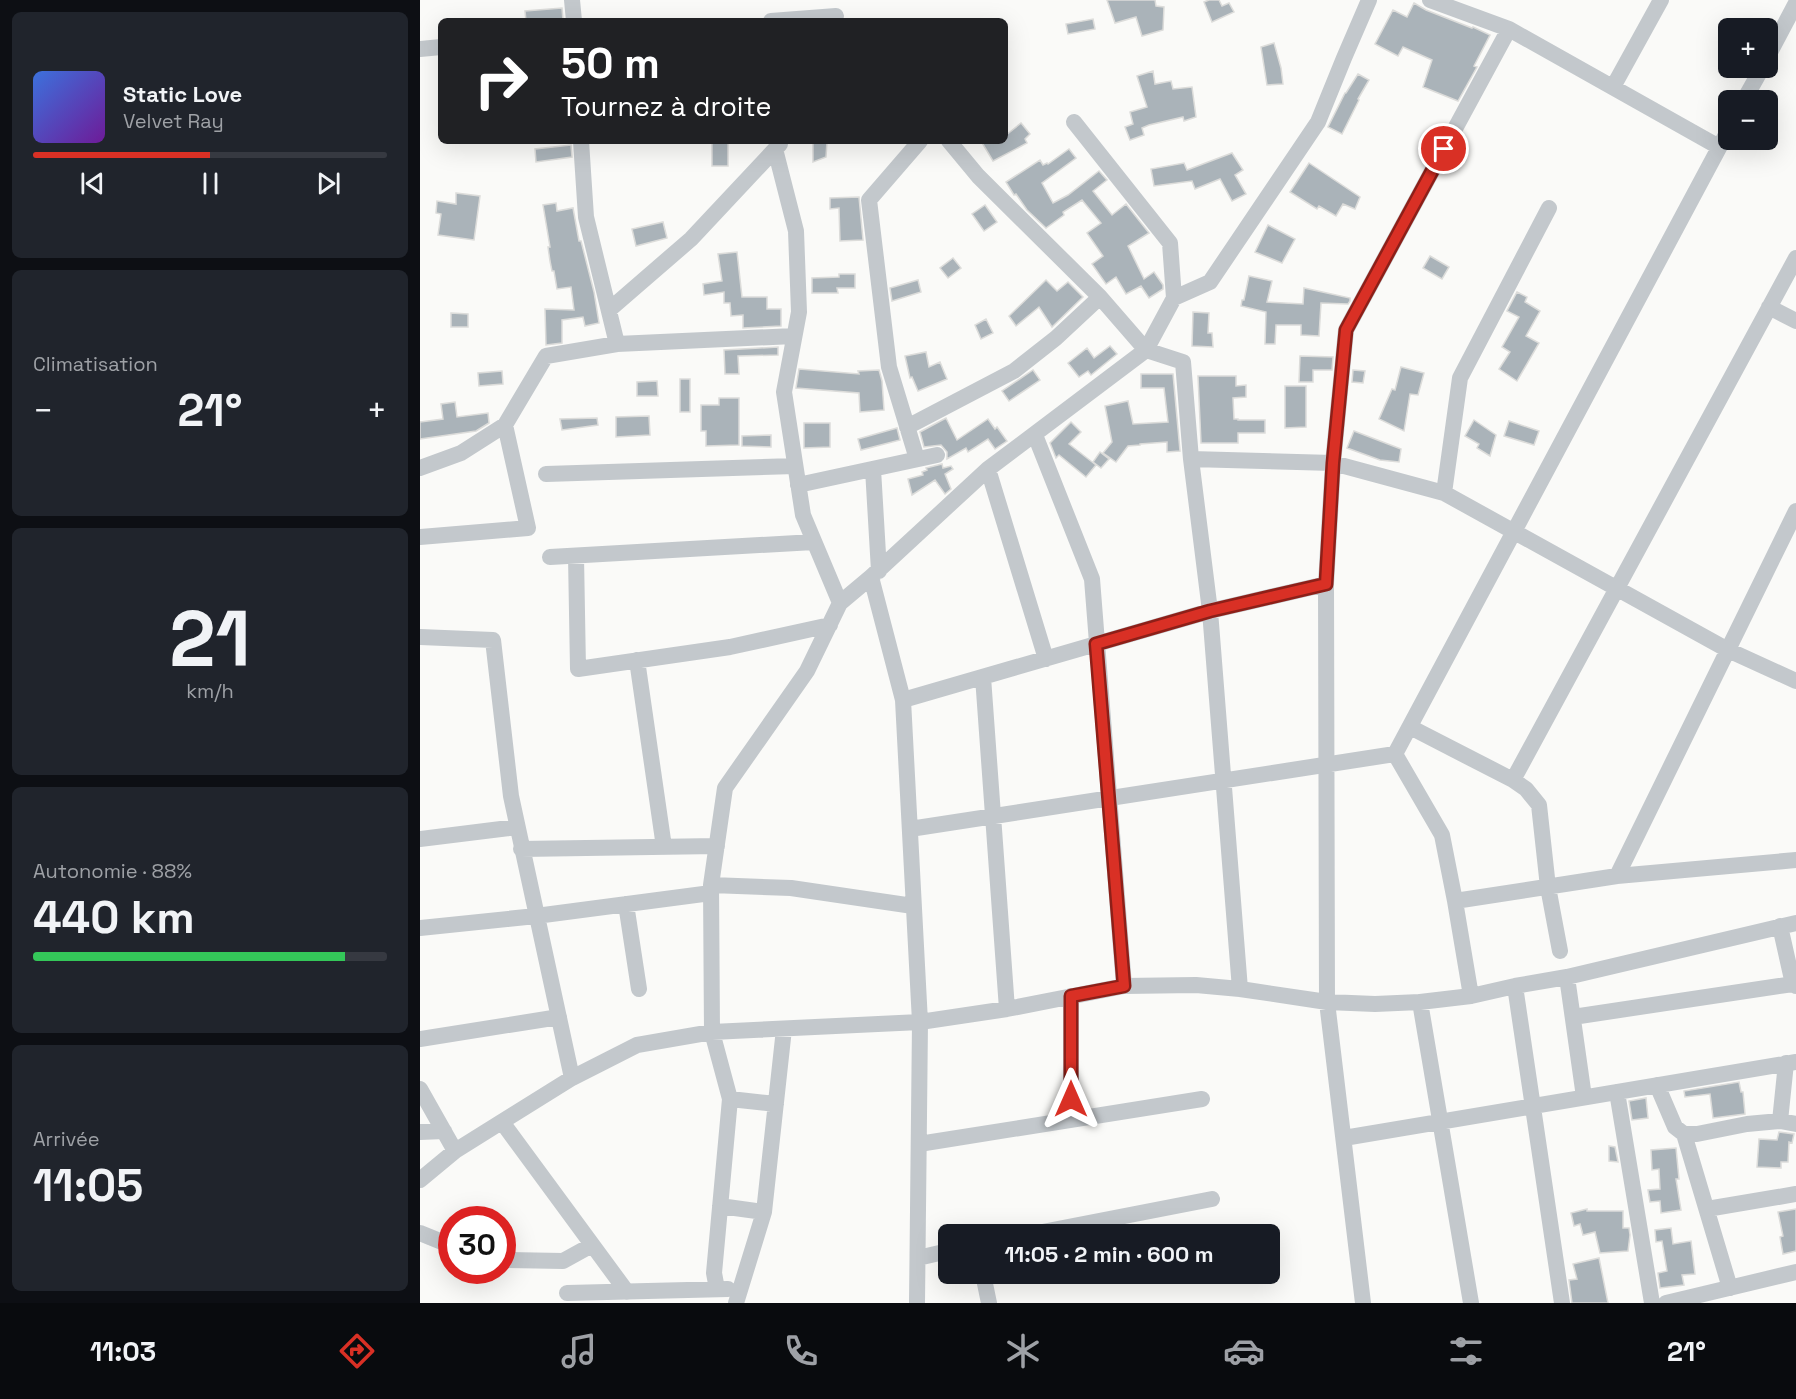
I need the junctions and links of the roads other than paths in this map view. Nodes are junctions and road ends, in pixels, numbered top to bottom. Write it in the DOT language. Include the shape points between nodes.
graph roads {
  1 [pos="572,0"];
  2 [pos="1369,0"];
  3 [pos="1430,0"];
  4 [pos="1661,0"];
  5 [pos="1796,3"];
  6 [pos="837,12"];
  7 [pos="574,18"];
  8 [pos="793,18"];
  9 [pos="1509,28"];
  10 [pos="1778,37"];
  11 [pos="438,47"];
  12 [pos="420,49"];
  13 [pos="1613,87"];
  14 [pos="1074,122"];
  15 [pos="581,144"];
  16 [pos="917,144"];
  17 [pos="951,144"];
  18 [pos="779,145"];
  19 [pos="1718,146"];
  20 [pos="1718,149"];
  21 [pos="1549,208"];
  22 [pos="1796,258"];
  23 [pos="1100,297"];
  24 [pos="1174,298"];
  25 [pos="1769,307"];
  26 [pos="609,310"];
  27 [pos="1796,321"];
  28 [pos="794,336"];
  29 [pos="617,344"];
  30 [pos="1146,350"];
  31 [pos="505,425"];
  32 [pos="907,427"];
  33 [pos="1035,435"];
  34 [pos="937,455"];
  35 [pos="917,459"];
  36 [pos="1191,459"];
  37 [pos="1333,463"];
  38 [pos="795,466"];
  39 [pos="420,468"];
  40 [pos="873,469"];
  41 [pos="988,469"];
  42 [pos="546,474"];
  43 [pos="798,485"];
  44 [pos="1444,493"];
  45 [pos="1796,511"];
  46 [pos="1514,532"];
  47 [pos="420,537"];
  48 [pos="814,542"];
  49 [pos="576,556"];
  50 [pos="550,557"];
  51 [pos="875,574"];
  52 [pos="1326,584"];
  53 [pos="1615,589"];
  54 [pos="840,603"];
  55 [pos="1210,611"];
  56 [pos="830,625"];
  57 [pos="420,637"];
  58 [pos="1096,644"];
  59 [pos="1728,650"];
  60 [pos="1046,659"];
  61 [pos="637,660"];
  62 [pos="982,677"];
  63 [pos="1796,681"];
  64 [pos="903,700"];
  65 [pos="1410,727"];
  66 [pos="1395,754"];
  67 [pos="1327,765"];
  68 [pos="1513,780"];
  69 [pos="1224,781"];
  70 [pos="1109,798"];
  71 [pos="993,816"];
  72 [pos="517,827"];
  73 [pos="909,829"];
  74 [pos="420,839"];
  75 [pos="717,846"];
  76 [pos="664,847"];
  77 [pos="521,849"];
  78 [pos="1796,860"];
  79 [pos="1617,876"];
  80 [pos="1548,887"];
  81 [pos="711,889"];
  82 [pos="1455,901"];
  83 [pos="626,904"];
  84 [pos="913,906"];
  85 [pos="536,916"];
  86 [pos="1788,924"];
  87 [pos="420,928"];
  88 [pos="1560,951"];
  89 [pos="1567,977"];
  90 [pos="1795,985"];
  91 [pos="1124,986"];
  92 [pos="1515,986"];
  93 [pos="639,989"];
  94 [pos="1240,989"];
  95 [pos="1071,996"];
  96 [pos="1471,996"];
  97 [pos="1327,1002"];
  98 [pos="1420,1002"];
  99 [pos="1007,1009"];
  100 [pos="559,1017"];
  101 [pos="1573,1017"];
  102 [pos="920,1022"];
  103 [pos="784,1029"];
  104 [pos="712,1032"];
  105 [pos="420,1039"];
  106 [pos="1791,1062"];
  107 [pos="572,1078"];
  108 [pos="1657,1085"];
  109 [pos="420,1089"];
  110 [pos="1617,1092"];
  111 [pos="1584,1097"];
  112 [pos="730,1099"];
  113 [pos="1202,1099"];
  114 [pos="776,1104"];
  115 [pos="1533,1106"];
  116 [pos="1071,1120"];
  117 [pos="502,1122"];
  118 [pos="1440,1122"];
  119 [pos="1788,1123"];
  120 [pos="444,1131"];
  121 [pos="420,1132"];
  122 [pos="1684,1134"];
  123 [pos="1344,1138"];
  124 [pos="919,1144"];
  125 [pos="455,1151"];
  126 [pos="420,1180"];
  127 [pos="1796,1194"];
  128 [pos="1212,1199"];
  129 [pos="720,1206"];
  130 [pos="1707,1209"];
  131 [pos="764,1212"];
  132 [pos="1083,1224"];
  133 [pos="420,1233"];
  134 [pos="438,1240"];
  135 [pos="592,1245"];
  136 [pos="938,1253"];
  137 [pos="918,1258"];
  138 [pos="516,1260"];
  139 [pos="1796,1272"];
  140 [pos="985,1284"];
  141 [pos="1730,1288"];
  142 [pos="717,1289"];
  143 [pos="627,1292"];
  144 [pos="567,1293"];
  145 [pos="738,1296"];
  146 [pos="917,1303"];
  147 [pos="989,1303"];
  148 [pos="1363,1303"];
  149 [pos="1471,1303"];
  150 [pos="1562,1303"];
  151 [pos="1652,1303"];
  152 [pos="1666,1303"];
  1 -- 7 [label="street"];
  2 -- 24 [label="street" via="1318,122 1210,282"];
  3 -- 9 [label="street"];
  4 -- 13 [label="street"];
  5 -- 10 [label="street"];
  6 -- 8 [label="street"];
  9 -- 13 [label="street"];
  9 -- 37 [label="street" via="1346,330"];
  11 -- 12 [label="street"];
  13 -- 19 [label="street"];
  14 -- 24 [label="street" via="1170,243"];
  15 -- 26 [label="street" via="586,216"];
  16 -- 32 [label="street" via="869,200 889,367"];
  17 -- 23 [label="street" via="978,176"];
  18 -- 26 [label="street" via="691,239"];
  18 -- 28 [label="street" via="796,231 799,312"];
  20 -- 46 [label="street"];
  21 -- 44 [label="street" via="1460,378"];
  22 -- 25 [label="street"];
  23 -- 30 [label="street"];
  23 -- 32 [label="street" via="1014,371"];
  24 -- 30 [label="street"];
  25 -- 27 [label="street"];
  25 -- 53 [label="street"];
  26 -- 29 [label="street"];
  28 -- 29 [label="street"];
  28 -- 38 [label="street" via="784,392"];
  29 -- 31 [label="street" via="546,356"];
  30 -- 33 [label="street"];
  30 -- 36 [label="street" via="1183,362"];
  31 -- 39 [label="street" via="461,453"];
  31 -- 47 [label="street" via="528,528"];
  32 -- 35 [label="street"];
  33 -- 41 [label="street"];
  33 -- 58 [label="street" via="1092,579"];
  34 -- 35 [label="street"];
  35 -- 40 [label="street"];
  36 -- 37 [label="street"];
  36 -- 55 [label="street"];
  37 -- 44 [label="street"];
  37 -- 52 [label="street"];
  38 -- 42 [label="street"];
  38 -- 43 [label="street"];
  40 -- 43 [label="street"];
  40 -- 51 [label="street"];
  41 -- 51 [label="street"];
  41 -- 60 [label="street"];
  43 -- 48 [label="street" via="803,515"];
  44 -- 46 [label="street"];
  45 -- 59 [label="street"];
  46 -- 53 [label="street"];
  46 -- 65 [label="street"];
  48 -- 49 [label="street"];
  48 -- 54 [label="street"];
  49 -- 50 [label="street"];
  49 -- 61 [label="street" via="578,669"];
  51 -- 54 [label="street"];
  51 -- 64 [label="street"];
  52 -- 55 [label="street"];
  52 -- 67 [label="street"];
  53 -- 59 [label="street"];
  53 -- 68 [label="street"];
  54 -- 56 [label="street"];
  55 -- 58 [label="street"];
  55 -- 69 [label="street"];
  56 -- 61 [label="street" via="730,647"];
  56 -- 75 [label="street" via="807,671 725,788"];
  57 -- 72 [label="street" via="493,640"];
  58 -- 60 [label="street"];
  58 -- 70 [label="street"];
  59 -- 63 [label="street"];
  59 -- 79 [label="street"];
  60 -- 62 [label="street"];
  61 -- 76 [label="street"];
  62 -- 64 [label="street"];
  62 -- 71 [label="street"];
  64 -- 73 [label="street"];
  65 -- 66 [label="street"];
  65 -- 68 [label="street"];
  66 -- 67 [label="street"];
  66 -- 82 [label="street" via="1442,835"];
  67 -- 69 [label="street"];
  67 -- 97 [label="street"];
  68 -- 80 [label="street" via="1539,805"];
  69 -- 70 [label="street"];
  69 -- 94 [label="street"];
  70 -- 71 [label="street"];
  70 -- 91 [label="street"];
  71 -- 73 [label="street"];
  71 -- 99 [label="street"];
  72 -- 74 [label="street"];
  72 -- 77 [label="street"];
  73 -- 84 [label="street"];
  75 -- 76 [label="street"];
  75 -- 81 [label="street"];
  76 -- 77 [label="street"];
  77 -- 85 [label="street"];
  78 -- 79 [label="street"];
  79 -- 80 [label="street"];
  80 -- 82 [label="street"];
  80 -- 88 [label="street"];
  81 -- 83 [label="street"];
  81 -- 84 [label="street" via="791,888"];
  81 -- 104 [label="street"];
  82 -- 96 [label="street"];
  83 -- 85 [label="street"];
  83 -- 93 [label="street"];
  84 -- 102 [label="street"];
  85 -- 87 [label="street"];
  85 -- 100 [label="street"];
  86 -- 89 [label="street"];
  86 -- 90 [label="street"];
  89 -- 92 [label="street"];
  89 -- 101 [label="street"];
  90 -- 101 [label="street"];
  91 -- 94 [label="street"];
  91 -- 95 [label="street"];
  92 -- 96 [label="street"];
  92 -- 115 [label="street"];
  94 -- 97 [label="street"];
  95 -- 99 [label="street"];
  95 -- 116 [label="street"];
  96 -- 98 [label="street"];
  97 -- 98 [label="street"];
  97 -- 123 [label="street"];
  98 -- 118 [label="street"];
  99 -- 102 [label="street"];
  100 -- 105 [label="street"];
  100 -- 107 [label="street"];
  101 -- 111 [label="street"];
  102 -- 103 [label="street"];
  102 -- 124 [label="street"];
  103 -- 104 [label="street"];
  103 -- 114 [label="street"];
  104 -- 107 [label="street" via="637,1045"];
  104 -- 112 [label="street"];
  106 -- 108 [label="street"];
  106 -- 119 [label="street"];
  107 -- 117 [label="street"];
  108 -- 110 [label="street"];
  108 -- 122 [label="street" via="1675,1128"];
  109 -- 120 [label="street"];
  110 -- 111 [label="street"];
  110 -- 151 [label="street"];
  111 -- 115 [label="street"];
  112 -- 114 [label="street"];
  112 -- 129 [label="street"];
  113 -- 116 [label="street"];
  114 -- 131 [label="street"];
  115 -- 118 [label="street"];
  115 -- 150 [label="street"];
  116 -- 124 [label="street"];
  117 -- 125 [label="street"];
  117 -- 135 [label="street"];
  118 -- 123 [label="street"];
  118 -- 149 [label="street"];
  119 -- 122 [label="street" via="1747,1124"];
  120 -- 121 [label="street"];
  120 -- 125 [label="street"];
  122 -- 130 [label="street"];
  123 -- 148 [label="street"];
  124 -- 137 [label="street"];
  125 -- 126 [label="street"];
  127 -- 130 [label="street"];
  128 -- 132 [label="street"];
  129 -- 131 [label="street"];
  129 -- 142 [label="street" via="714,1273"];
  130 -- 141 [label="street"];
  131 -- 145 [label="street"];
  133 -- 134 [label="street"];
  135 -- 138 [label="street" via="563,1262"];
  135 -- 143 [label="street"];
  136 -- 137 [label="street"];
  137 -- 146 [label="street"];
  139 -- 141 [label="street"];
  140 -- 147 [label="street"];
  141 -- 152 [label="street"];
  142 -- 143 [label="street"];
  142 -- 145 [label="street"];
  143 -- 144 [label="street"];
}
